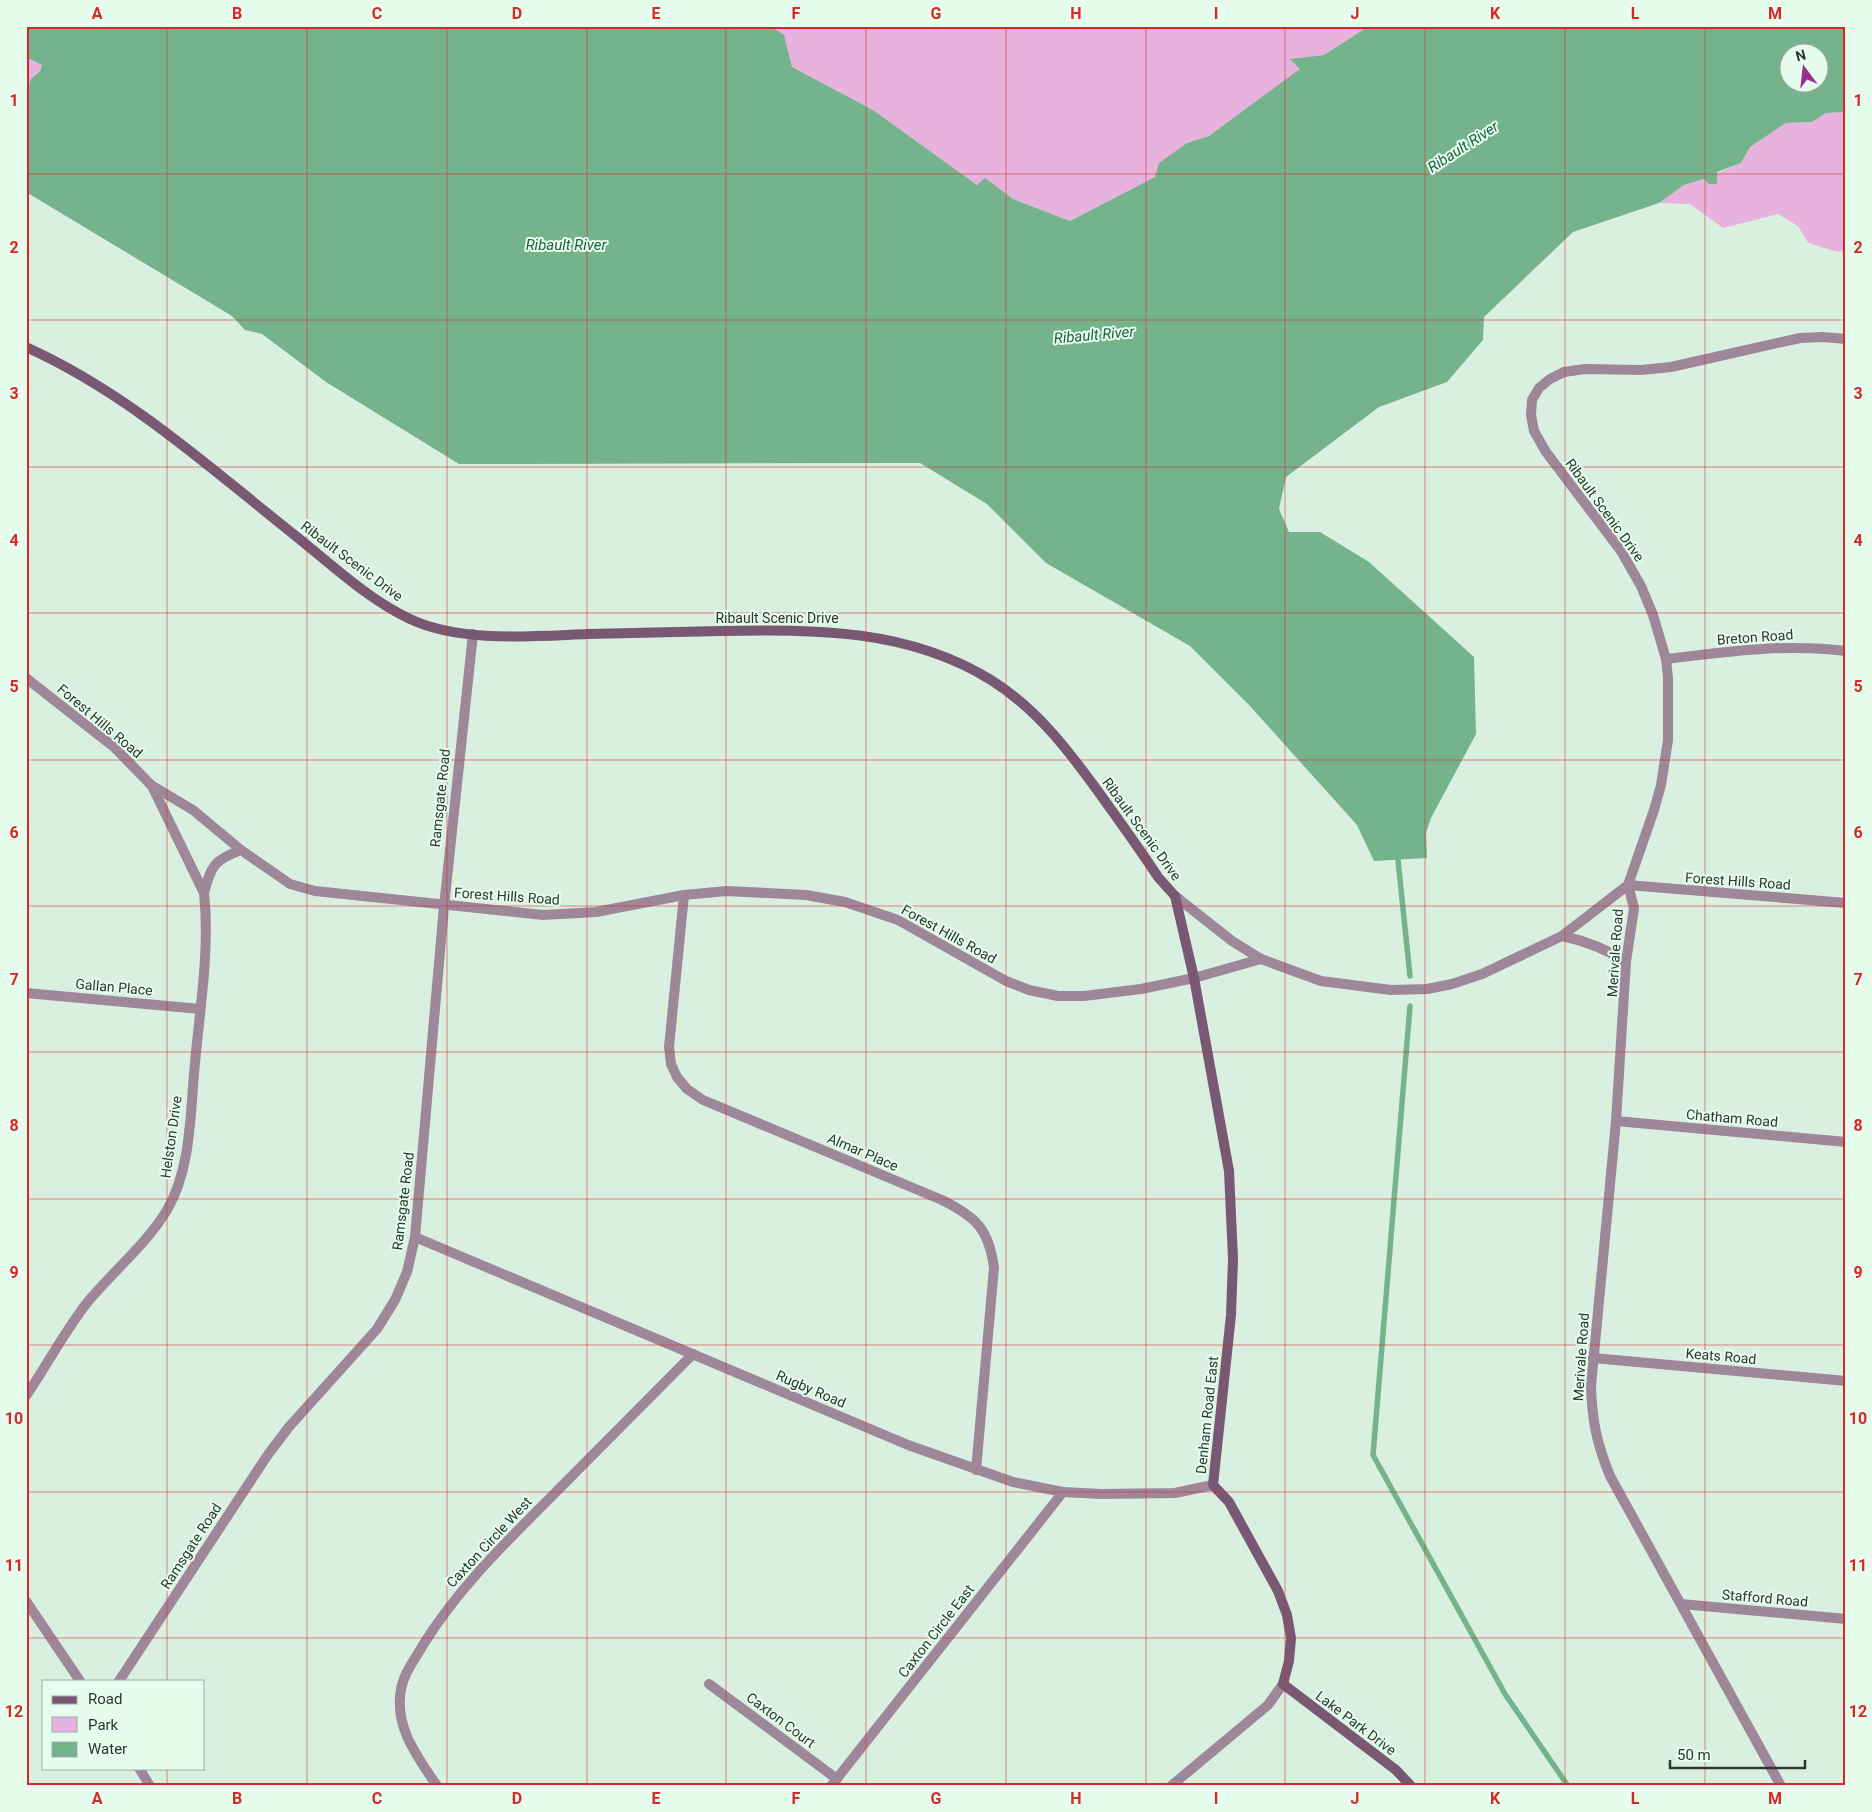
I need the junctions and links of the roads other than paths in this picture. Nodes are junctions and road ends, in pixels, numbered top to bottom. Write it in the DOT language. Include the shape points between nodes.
graph roads {
  1 [pos="1846,340"];
  2 [pos="26,347"];
  3 [pos="473,634"];
  4 [pos="1846,651"];
  5 [pos="1666,659"];
  6 [pos="26,678"];
  7 [pos="151,784"];
  8 [pos="241,850"];
  9 [pos="1628,885"];
  10 [pos="204,893"];
  11 [pos="684,895"];
  12 [pos="1175,896"];
  13 [pos="1846,904"];
  14 [pos="444,906"];
  15 [pos="1562,936"];
  16 [pos="1261,959"];
  17 [pos="1626,962"];
  18 [pos="1194,978"];
  19 [pos="26,993"];
  20 [pos="200,1009"];
  21 [pos="1616,1121"];
  22 [pos="1846,1142"];
  23 [pos="415,1237"];
  24 [pos="693,1354"];
  25 [pos="1593,1358"];
  26 [pos="1846,1381"];
  27 [pos="26,1396"];
  28 [pos="976,1470"];
  29 [pos="1213,1485"];
  30 [pos="1063,1492"];
  31 [pos="26,1601"];
  32 [pos="1681,1604"];
  33 [pos="1846,1619"];
  34 [pos="79,1680"];
  35 [pos="119,1680"];
  36 [pos="709,1684"];
  37 [pos="1283,1684"];
  38 [pos="140,1770"];
  39 [pos="834,1782"];
  40 [pos="150,1786"];
  41 [pos="437,1786"];
  42 [pos="1171,1786"];
  43 [pos="1411,1786"];
  44 [pos="1781,1786"];
  1 -- 5 [label="street, Ribault Scenic Drive" via="1800,338 1671,367 1564,372 1539,388 1532,400 1530,415 1534,431 1546,452 1621,551 1653,616"];
  2 -- 3 [label="street, Ribault Scenic Drive" via="62,363 120,398 386,606 411,620 439,629"];
  3 -- 12 [label="street, Ribault Scenic Drive" via="518,636 808,630 849,632 922,648 992,681 1044,723 1067,748 1158,877"];
  3 -- 14 [label="street, Ramsgate Road"];
  4 -- 5 [label="street, Breton Road" via="1812,647 1770,648"];
  5 -- 9 [label="street, Ribault Scenic Drive" via="1668,740 1661,785"];
  6 -- 7 [label="street, Forest Hills Road" via="114,747"];
  7 -- 8 [label="street, Forest Hills Road" via="193,810"];
  7 -- 10 [label="street, Forest Hills Road"];
  8 -- 10 [label="street" via="222,858 209,874"];
  8 -- 14 [label="street, Forest Hills Road" via="290,884 315,891"];
  9 -- 13 [label="street, Forest Hills Road"];
  9 -- 15 [label="street"];
  9 -- 17 [label="street, Merivale Road" via="1634,908"];
  10 -- 20 [label="street, Helston Drive" via="207,921"];
  11 -- 14 [label="street, Forest Hills Road" via="596,912 543,914"];
  11 -- 18 [label="street, Forest Hills Road" via="727,891 773,892 845,902 898,920 1006,981 1058,996 1141,989"];
  11 -- 28 [label="street, Almar Place" via="668,1036 671,1064 687,1089 703,1100 942,1200 964,1211 986,1235 994,1268"];
  12 -- 16 [label="street" via="1232,941"];
  12 -- 18 [label="street, Ribault Scenic Drive"];
  14 -- 23 [label="street, Ramsgate Road"];
  15 -- 16 [label="street" via="1482,974 1427,989 1391,990 1321,981"];
  15 -- 17 [label="street" via="1586,941"];
  16 -- 18 [label="street"];
  17 -- 21 [label="street, Merivale Road"];
  18 -- 29 [label="street, Denham Road East" via="1228,1171 1232,1220 1231,1315"];
  19 -- 20 [label="street, Gallan Place"];
  20 -- 27 [label="street, Helston Drive" via="185,1160 178,1186 167,1210 86,1305"];
  21 -- 22 [label="street, Chatham Road"];
  21 -- 25 [label="street, Merivale Road"];
  23 -- 24 [label="street, Rugby Road"];
  23 -- 35 [label="street, Ramsgate Road" via="396,1300 377,1329 267,1456"];
  24 -- 28 [label="street, Rugby Road" via="908,1445"];
  24 -- 41 [label="street, Caxton Circle West" via="485,1564 441,1616 407,1673 401,1689 402,1726"];
  25 -- 26 [label="street, Keats Road"];
  25 -- 32 [label="street, Merivale Road" via="1590,1386 1592,1418 1599,1447 1610,1476"];
  28 -- 30 [label="street, Rugby Road"];
  29 -- 30 [label="street, Rugby Road" via="1175,1494"];
  29 -- 37 [label="street, Denham Road East" via="1229,1502 1278,1591 1287,1615 1291,1638"];
  30 -- 39 [label="street, Caxton Circle East"];
  31 -- 34 [label="street"];
  32 -- 33 [label="street, Stafford Road"];
  32 -- 44 [label="street, Merivale Road"];
  36 -- 39 [label="street, Caxton Court"];
  37 -- 42 [label="street, Denham Road East" via="1268,1705"];
  37 -- 43 [label="street, Lake Park Drive" via="1396,1770"];
  38 -- 40 [label="street"];
}
